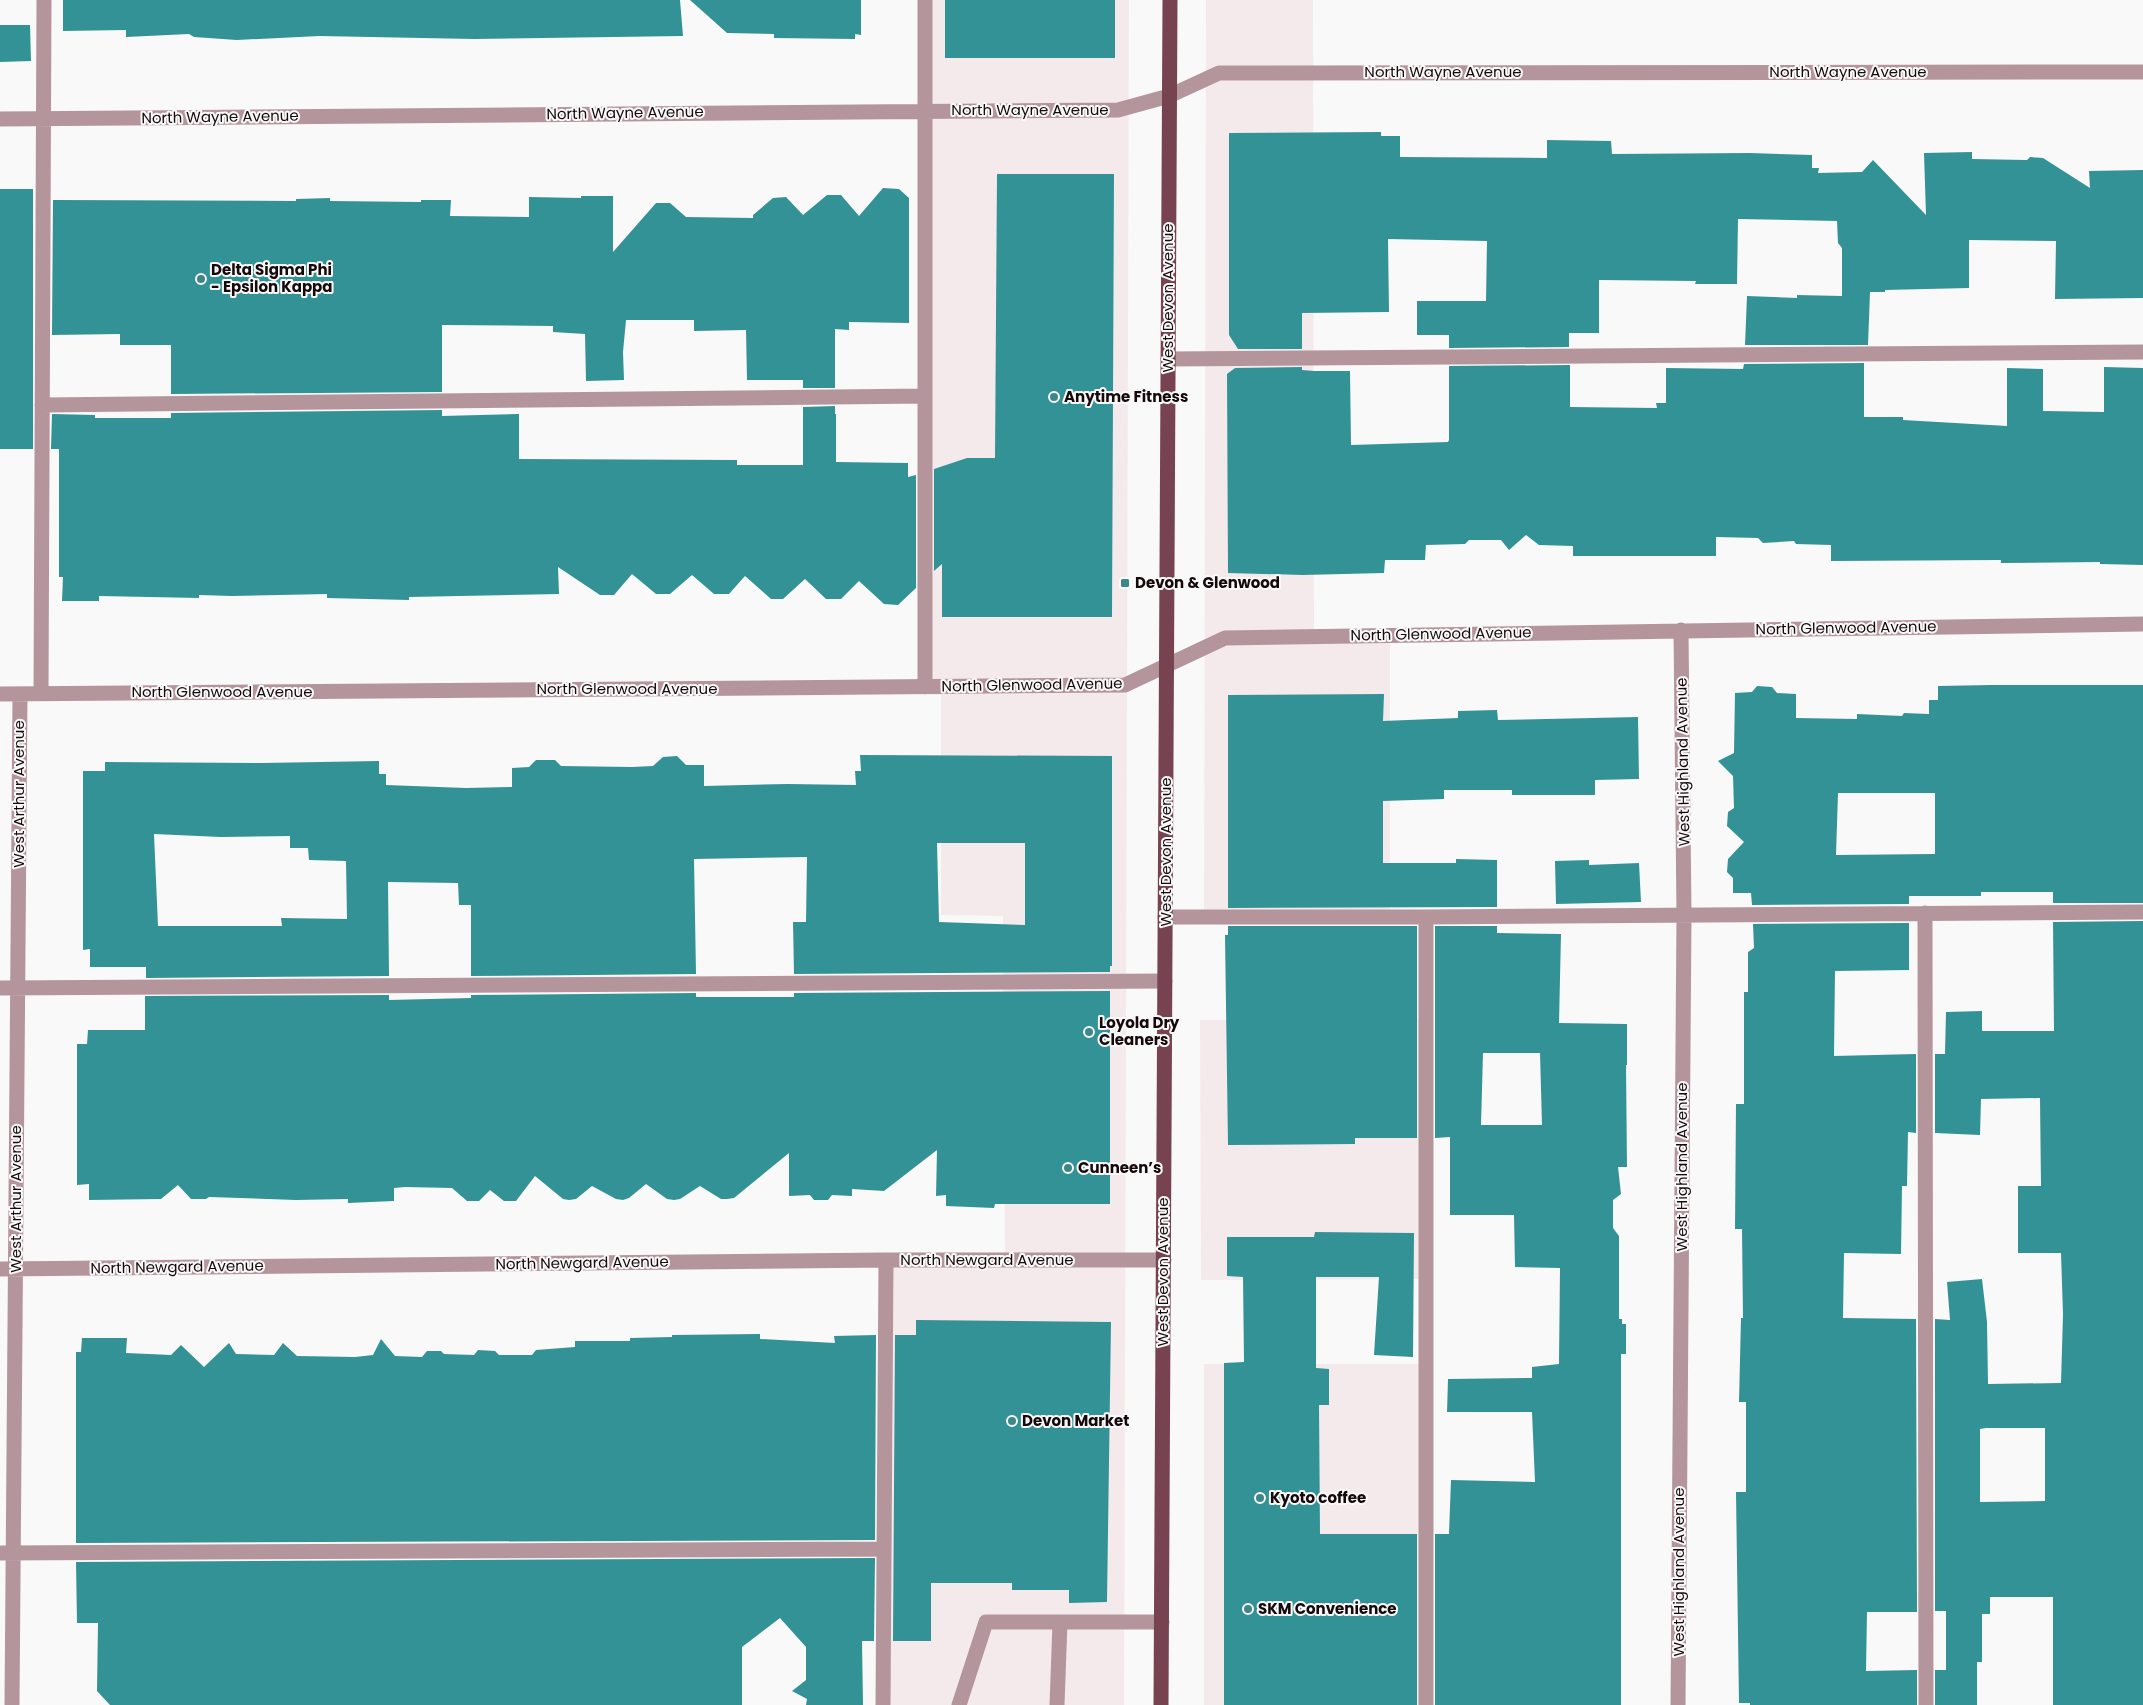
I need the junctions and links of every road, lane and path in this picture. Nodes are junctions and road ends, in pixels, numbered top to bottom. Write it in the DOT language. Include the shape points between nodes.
graph roads {
  1 [pos="44,0"];
  2 [pos="925,0"];
  3 [pos="1170,0"];
  4 [pos="2143,72"];
  5 [pos="1169,96"];
  6 [pos="925,110"];
  7 [pos="43,118"];
  8 [pos="0,119"];
  9 [pos="2143,352"];
  10 [pos="1168,358"];
  11 [pos="925,396"];
  12 [pos="42,405"];
  13 [pos="2143,624"];
  14 [pos="1681,630"];
  15 [pos="1167,665"];
  16 [pos="925,687"];
  17 [pos="0,694"];
  18 [pos="20,694"];
  19 [pos="41,694"];
  20 [pos="2143,912"];
  21 [pos="1925,914"];
  22 [pos="1684,915"];
  23 [pos="1165,917"];
  24 [pos="1426,917"];
  25 [pos="1165,981"];
  26 [pos="0,988"];
  27 [pos="18,988"];
  28 [pos="886,1260"];
  29 [pos="1164,1260"];
  30 [pos="16,1268"];
  31 [pos="0,1269"];
  32 [pos="884,1549"];
  33 [pos="7,1553"];
  34 [pos="1060,1622"];
  35 [pos="1162,1622"];
  36 [pos="12,1705"];
  37 [pos="883,1705"];
  38 [pos="959,1705"];
  39 [pos="1057,1705"];
  40 [pos="1161,1705"];
  41 [pos="1426,1705"];
  42 [pos="1678,1705"];
  43 [pos="1926,1705"];
  1 -- 7 [label="street"];
  2 -- 6 [label="street"];
  3 -- 5 [label="main road, West Devon Avenue"];
  4 -- 5 [label="street, North Wayne Avenue" via="1219,73"];
  5 -- 6 [label="street, North Wayne Avenue" via="1118,110"];
  5 -- 10 [label="main road, West Devon Avenue"];
  6 -- 7 [label="street, North Wayne Avenue"];
  6 -- 11 [label="street"];
  7 -- 8 [label="street, North Wayne Avenue"];
  7 -- 12 [label="street"];
  9 -- 10 [label="street"];
  10 -- 15 [label="main road, West Devon Avenue"];
  11 -- 12 [label="street"];
  11 -- 16 [label="street"];
  12 -- 19 [label="street"];
  13 -- 14 [label="street, North Glenwood Avenue"];
  14 -- 15 [label="street, North Glenwood Avenue" via="1225,638"];
  14 -- 22 [label="street, West Highland Avenue"];
  15 -- 16 [label="street, North Glenwood Avenue" via="1125,685"];
  15 -- 23 [label="main road, West Devon Avenue"];
  16 -- 19 [label="street, North Glenwood Avenue"];
  17 -- 18 [label="street, North Glenwood Avenue"];
  18 -- 19 [label="street, North Glenwood Avenue"];
  18 -- 27 [label="street, West Arthur Avenue"];
  20 -- 21 [label="street"];
  21 -- 22 [label="street"];
  21 -- 43 [label="street"];
  22 -- 24 [label="street"];
  22 -- 42 [label="street, West Highland Avenue"];
  23 -- 24 [label="street"];
  23 -- 25 [label="main road, West Devon Avenue"];
  24 -- 41 [label="street"];
  25 -- 27 [label="street"];
  25 -- 29 [label="main road, West Devon Avenue"];
  26 -- 27 [label="street"];
  27 -- 30 [label="street, West Arthur Avenue"];
  28 -- 29 [label="street, North Newgard Avenue"];
  28 -- 30 [label="street, North Newgard Avenue"];
  28 -- 32 [label="street"];
  29 -- 35 [label="main road, West Devon Avenue"];
  30 -- 31 [label="street, North Newgard Avenue"];
  30 -- 33 [label="street, West Arthur Avenue"];
  32 -- 33 [label="street"];
  32 -- 37 [label="street"];
  33 -- 36 [label="street, West Arthur Avenue"];
  34 -- 35 [label="street"];
  34 -- 38 [label="street" via="986,1622"];
  34 -- 39 [label="street"];
  35 -- 40 [label="main road, West Devon Avenue"];
}
